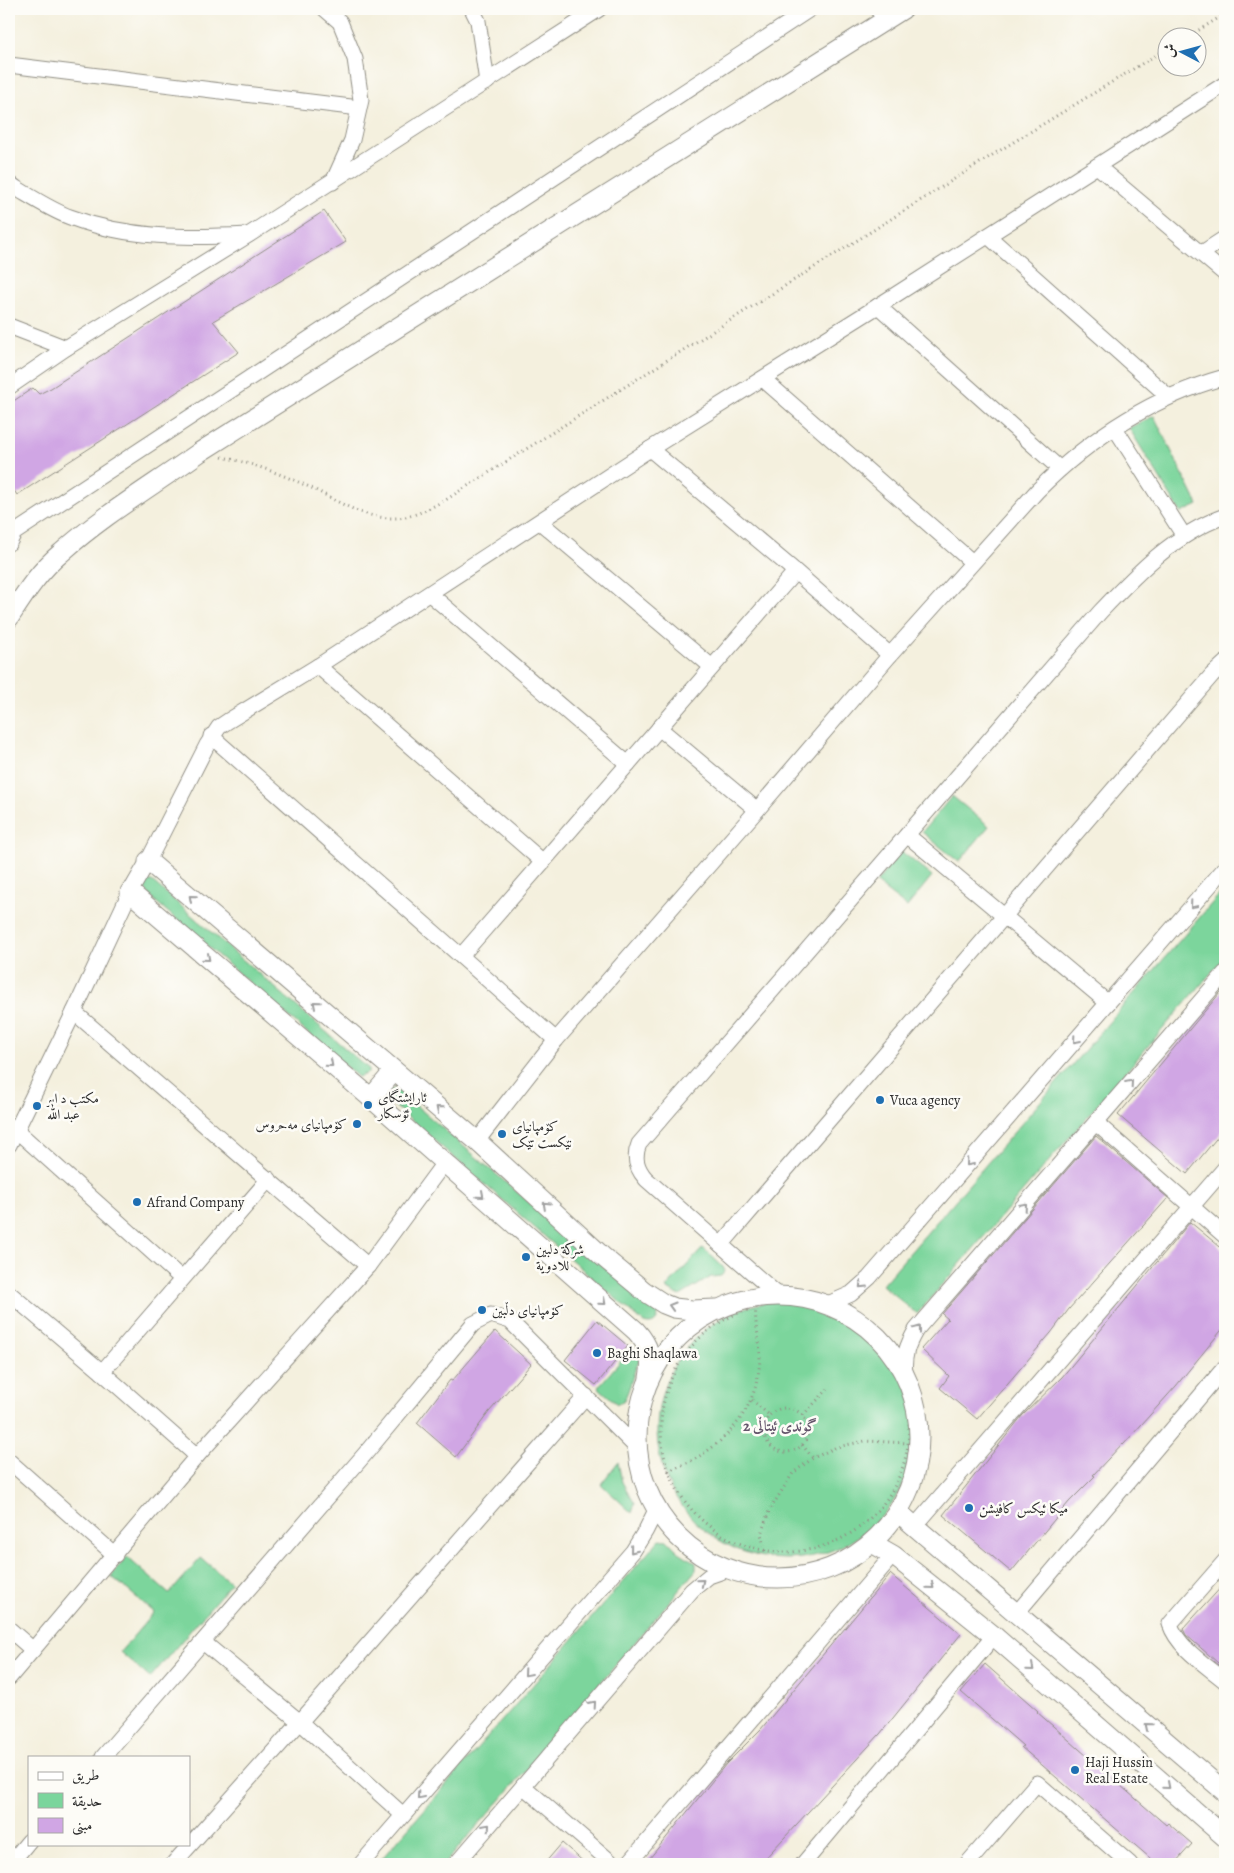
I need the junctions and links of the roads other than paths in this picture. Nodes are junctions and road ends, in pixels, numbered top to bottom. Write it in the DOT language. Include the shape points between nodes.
graph roads {
  1 [pos="325,9"];
  2 [pos="472,9"];
  3 [pos="599,9"];
  4 [pos="810,9"];
  5 [pos="903,9"];
  6 [pos="882,14"];
  7 [pos="9,65"];
  8 [pos="487,82"];
  9 [pos="1225,84"];
  10 [pos="359,108"];
  11 [pos="1097,166"];
  12 [pos="333,182"];
  13 [pos="9,183"];
  14 [pos="250,234"];
  15 [pos="988,236"];
  16 [pos="1225,238"];
  17 [pos="1225,245"];
  18 [pos="1202,253"];
  19 [pos="1225,274"];
  20 [pos="878,306"];
  21 [pos="9,326"];
  22 [pos="66,348"];
  23 [pos="1225,377"];
  24 [pos="762,379"];
  25 [pos="9,387"];
  26 [pos="1169,397"];
  27 [pos="1115,428"];
  28 [pos="650,449"];
  29 [pos="1060,469"];
  30 [pos="1225,516"];
  31 [pos="540,522"];
  32 [pos="10,535"];
  33 [pos="1184,536"];
  34 [pos="972,562"];
  35 [pos="795,572"];
  36 [pos="430,594"];
  37 [pos="9,618"];
  38 [pos="890,654"];
  39 [pos="1225,663"];
  40 [pos="318,666"];
  41 [pos="712,667"];
  42 [pos="660,728"];
  43 [pos="212,736"];
  44 [pos="628,764"];
  45 [pos="757,810"];
  46 [pos="906,835"];
  47 [pos="148,861"];
  48 [pos="543,862"];
  49 [pos="1225,868"];
  50 [pos="130,892"];
  51 [pos="1004,916"];
  52 [pos="461,956"];
  53 [pos="1225,973"];
  54 [pos="1108,1003"];
  55 [pos="74,1012"];
  56 [pos="556,1040"];
  57 [pos="394,1071"];
  58 [pos="370,1098"];
  59 [pos="1096,1123"];
  60 [pos="16,1130"];
  61 [pos="477,1141"];
  62 [pos="9,1145"];
  63 [pos="444,1163"];
  64 [pos="1225,1168"];
  65 [pos="269,1179"];
  66 [pos="1191,1207"];
  67 [pos="1225,1236"];
  68 [pos="721,1245"];
  69 [pos="368,1266"];
  70 [pos="181,1278"];
  71 [pos="9,1293"];
  72 [pos="780,1296"];
  73 [pos="828,1304"];
  74 [pos="720,1308"];
  75 [pos="1225,1367"];
  76 [pos="102,1372"];
  77 [pos="905,1374"];
  78 [pos="648,1384"];
  79 [pos="586,1396"];
  80 [pos="638,1450"];
  81 [pos="197,1456"];
  82 [pos="9,1460"];
  83 [pos="657,1508"];
  84 [pos="898,1512"];
  85 [pos="915,1526"];
  86 [pos="872,1543"];
  87 [pos="115,1554"];
  88 [pos="893,1555"];
  89 [pos="1225,1562"];
  90 [pos="730,1569"];
  91 [pos="1016,1614"];
  92 [pos="9,1629"];
  93 [pos="994,1636"];
  94 [pos="203,1642"];
  95 [pos="33,1650"];
  96 [pos="9,1678"];
  97 [pos="1225,1681"];
  98 [pos="300,1722"];
  99 [pos="104,1756"];
  100 [pos="523,1786"];
  101 [pos="1225,1792"];
  102 [pos="403,1815"];
  103 [pos="1225,1837"];
  104 [pos="28,1842"];
  105 [pos="190,1845"];
  106 [pos="189,1846"];
  107 [pos="10,1864"];
  108 [pos="173,1864"];
  109 [pos="361,1864"];
  110 [pos="456,1864"];
  111 [pos="613,1864"];
  112 [pos="628,1864"];
  113 [pos="803,1864"];
  114 [pos="967,1864"];
  115 [pos="1130,1864"];
  1 -- 10 [label="street" via="340,22 354,59 361,100"];
  2 -- 8 [label="street" via="478,20"];
  3 -- 8 [label="street"];
  4 -- 32 [label="street"];
  5 -- 6 [label="street"];
  6 -- 37 [label="street" via="200,452 60,553 29,587"];
  7 -- 10 [label="street"];
  8 -- 12 [label="street"];
  9 -- 11 [label="street"];
  10 -- 12 [label="street" via="352,140"];
  11 -- 15 [label="street"];
  11 -- 18 [label="street"];
  12 -- 14 [label="street"];
  13 -- 14 [label="street" via="69,217 114,230 196,238"];
  14 -- 22 [label="street"];
  15 -- 20 [label="street"];
  15 -- 26 [label="street"];
  16 -- 18 [label="street"];
  17 -- 18 [label="street"];
  18 -- 19 [label="street"];
  20 -- 24 [label="street"];
  20 -- 29 [label="street"];
  21 -- 22 [label="street"];
  22 -- 25 [label="street"];
  23 -- 26 [label="street"];
  24 -- 28 [label="street"];
  24 -- 34 [label="street"];
  26 -- 27 [label="street"];
  27 -- 29 [label="street" via="1086,446"];
  27 -- 33 [label="street"];
  28 -- 31 [label="street"];
  28 -- 35 [label="street"];
  29 -- 34 [label="street"];
  30 -- 33 [label="street"];
  31 -- 36 [label="street"];
  31 -- 41 [label="street"];
  33 -- 46 [label="street" via="1141,571 1100,612"];
  34 -- 38 [label="street"];
  35 -- 38 [label="street"];
  35 -- 41 [label="street"];
  36 -- 40 [label="street"];
  36 -- 44 [label="street"];
  38 -- 45 [label="street"];
  39 -- 51 [label="street"];
  40 -- 43 [label="street" via="228,721"];
  40 -- 48 [label="street"];
  41 -- 42 [label="street"];
  42 -- 44 [label="street"];
  42 -- 45 [label="street"];
  43 -- 47 [label="street"];
  43 -- 52 [label="street"];
  44 -- 48 [label="street"];
  45 -- 56 [label="street"];
  46 -- 51 [label="street"];
  46 -- 68 [label="street" via="638,1144 635,1159 642,1175"];
  47 -- 50 [label="street"];
  57 -- 47 [label="street, one-way"];
  48 -- 52 [label="street"];
  49 -- 54 [label="street, one-way"];
  50 -- 55 [label="street"];
  50 -- 58 [label="street, one-way"];
  51 -- 54 [label="street"];
  51 -- 68 [label="street"];
  52 -- 56 [label="street"];
  59 -- 53 [label="street, one-way"];
  54 -- 73 [label="street, one-way" via="861,1287"];
  55 -- 60 [label="street"];
  55 -- 65 [label="street"];
  56 -- 61 [label="street"];
  57 -- 58 [label="street"];
  61 -- 57 [label="street, one-way"];
  58 -- 63 [label="street"];
  59 -- 66 [label="street"];
  77 -- 59 [label="street, one-way" via="906,1351 916,1330"];
  60 -- 62 [label="street"];
  60 -- 70 [label="street"];
  74 -- 61 [label="street, one-way" via="674,1308 644,1292"];
  63 -- 69 [label="street"];
  63 -- 78 [label="street, one-way" via="641,1337 650,1354"];
  64 -- 66 [label="street"];
  65 -- 69 [label="street"];
  65 -- 70 [label="street"];
  66 -- 67 [label="street"];
  66 -- 85 [label="street"];
  68 -- 72 [label="street"];
  69 -- 81 [label="street"];
  70 -- 76 [label="street"];
  71 -- 76 [label="street"];
  72 -- 73 [label="street"];
  72 -- 74 [label="street" via="746,1300"];
  73 -- 77 [label="street" via="873,1332"];
  74 -- 78 [label="street" via="676,1340"];
  75 -- 91 [label="street"];
  76 -- 81 [label="street"];
  77 -- 84 [label="street" via="915,1401 918,1458"];
  78 -- 80 [label="street" via="639,1416"];
  79 -- 80 [label="street"];
  79 -- 94 [label="street" via="510,1321 491,1315 473,1324"];
  79 -- 98 [label="street"];
  80 -- 83 [label="street" via="644,1480"];
  81 -- 87 [label="street"];
  82 -- 87 [label="street"];
  83 -- 90 [label="street" via="682,1540 705,1557"];
  83 -- 102 [label="street, one-way" via="633,1550"];
  84 -- 85 [label="street"];
  84 -- 86 [label="street"];
  85 -- 91 [label="street"];
  86 -- 88 [label="street"];
  86 -- 90 [label="street" via="837,1565 802,1576 765,1578"];
  87 -- 95 [label="street"];
  88 -- 93 [label="street, one-way"];
  88 -- 112 [label="street"];
  89 -- 97 [label="street" via="1170,1624 1180,1642"];
  100 -- 90 [label="street, one-way" via="692,1590 709,1576"];
  101 -- 91 [label="street, one-way"];
  92 -- 95 [label="street"];
  93 -- 103 [label="street, one-way"];
  93 -- 113 [label="street"];
  94 -- 98 [label="street"];
  94 -- 99 [label="street"];
  95 -- 96 [label="street"];
  98 -- 102 [label="street"];
  98 -- 105 [label="street"];
  110 -- 100 [label="street, one-way"];
  100 -- 111 [label="street"];
  102 -- 109 [label="street"];
  104 -- 107 [label="street"];
  106 -- 108 [label="street"];
  114 -- 115 [label="street" via="1037,1783"];
}
